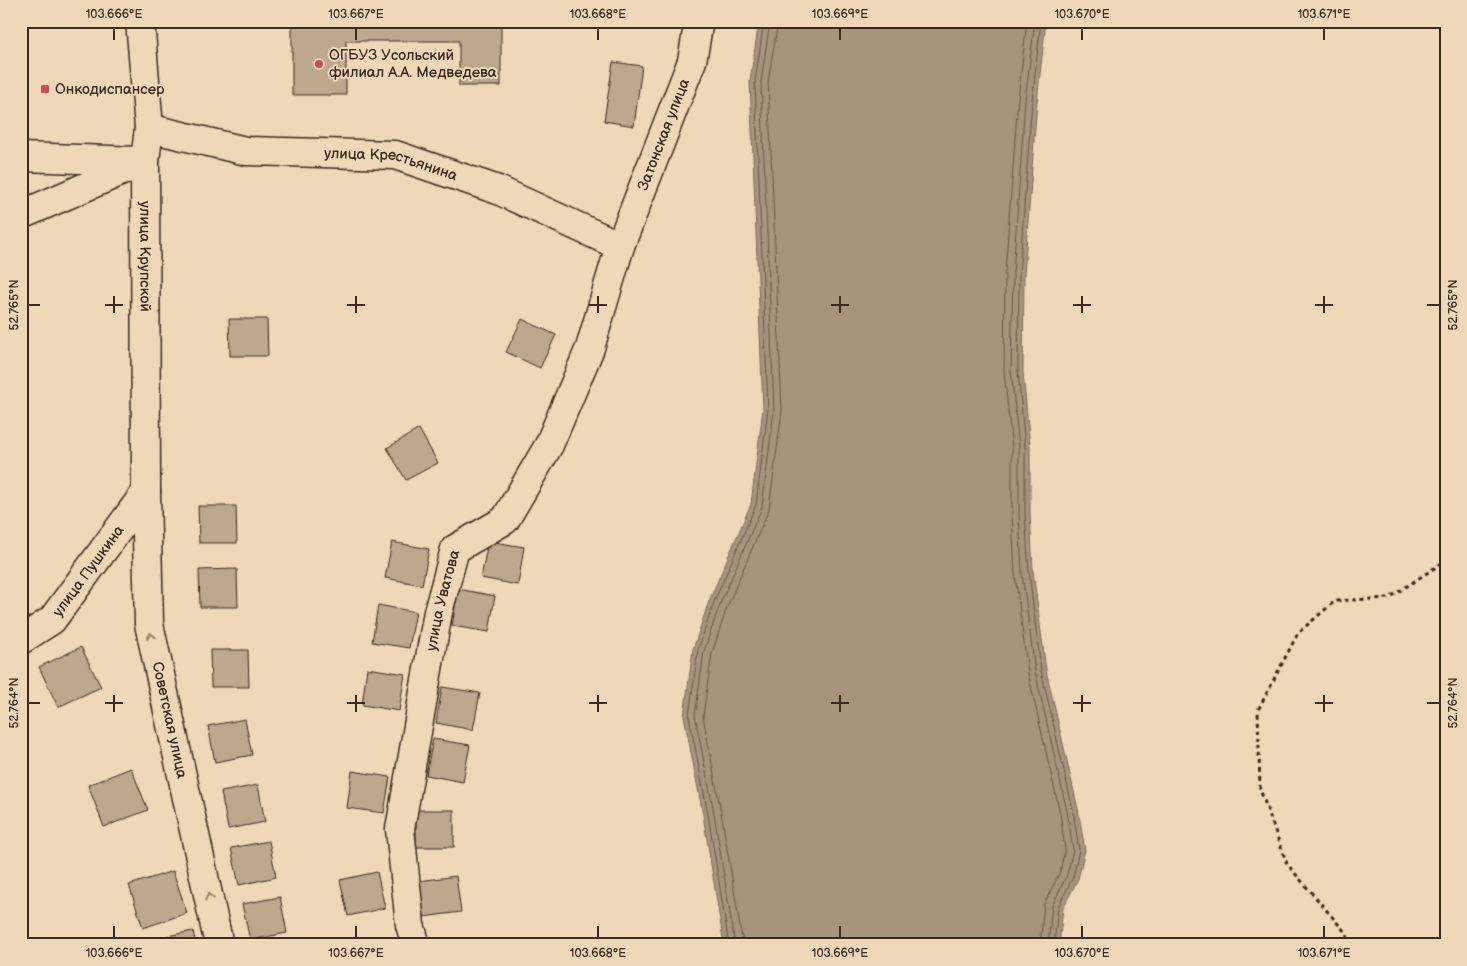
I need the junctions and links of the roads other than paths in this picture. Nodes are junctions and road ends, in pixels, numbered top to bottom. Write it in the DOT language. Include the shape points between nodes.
graph roads {
  1 [pos="140,21"];
  2 [pos="699,21"];
  3 [pos="149,128"];
  4 [pos="21,157"];
  5 [pos="145,161"];
  6 [pos="21,215"];
  7 [pos="620,246"];
  8 [pos="146,492"];
  9 [pos="21,640"];
  10 [pos="219,945"];
  11 [pos="416,945"];
  1 -- 3 [label="street, улица Крупской"];
  2 -- 7 [label="street, Затонская улица" via="692,61"];
  3 -- 5 [label="street, улица Крупской"];
  3 -- 7 [label="street, улица Крестьянина" via="246,151 395,155 498,190"];
  4 -- 5 [label="street"];
  5 -- 6 [label="street"];
  5 -- 8 [label="street, улица Крупской"];
  7 -- 11 [label="street, улица Уватова" via="590,348 549,444 504,520 455,550 438,612 400,829 410,925"];
  8 -- 9 [label="street, улица Пушкина" via="52,620"];
  10 -- 8 [label="street, Советская улица, one-way" via="149,624"];
}
